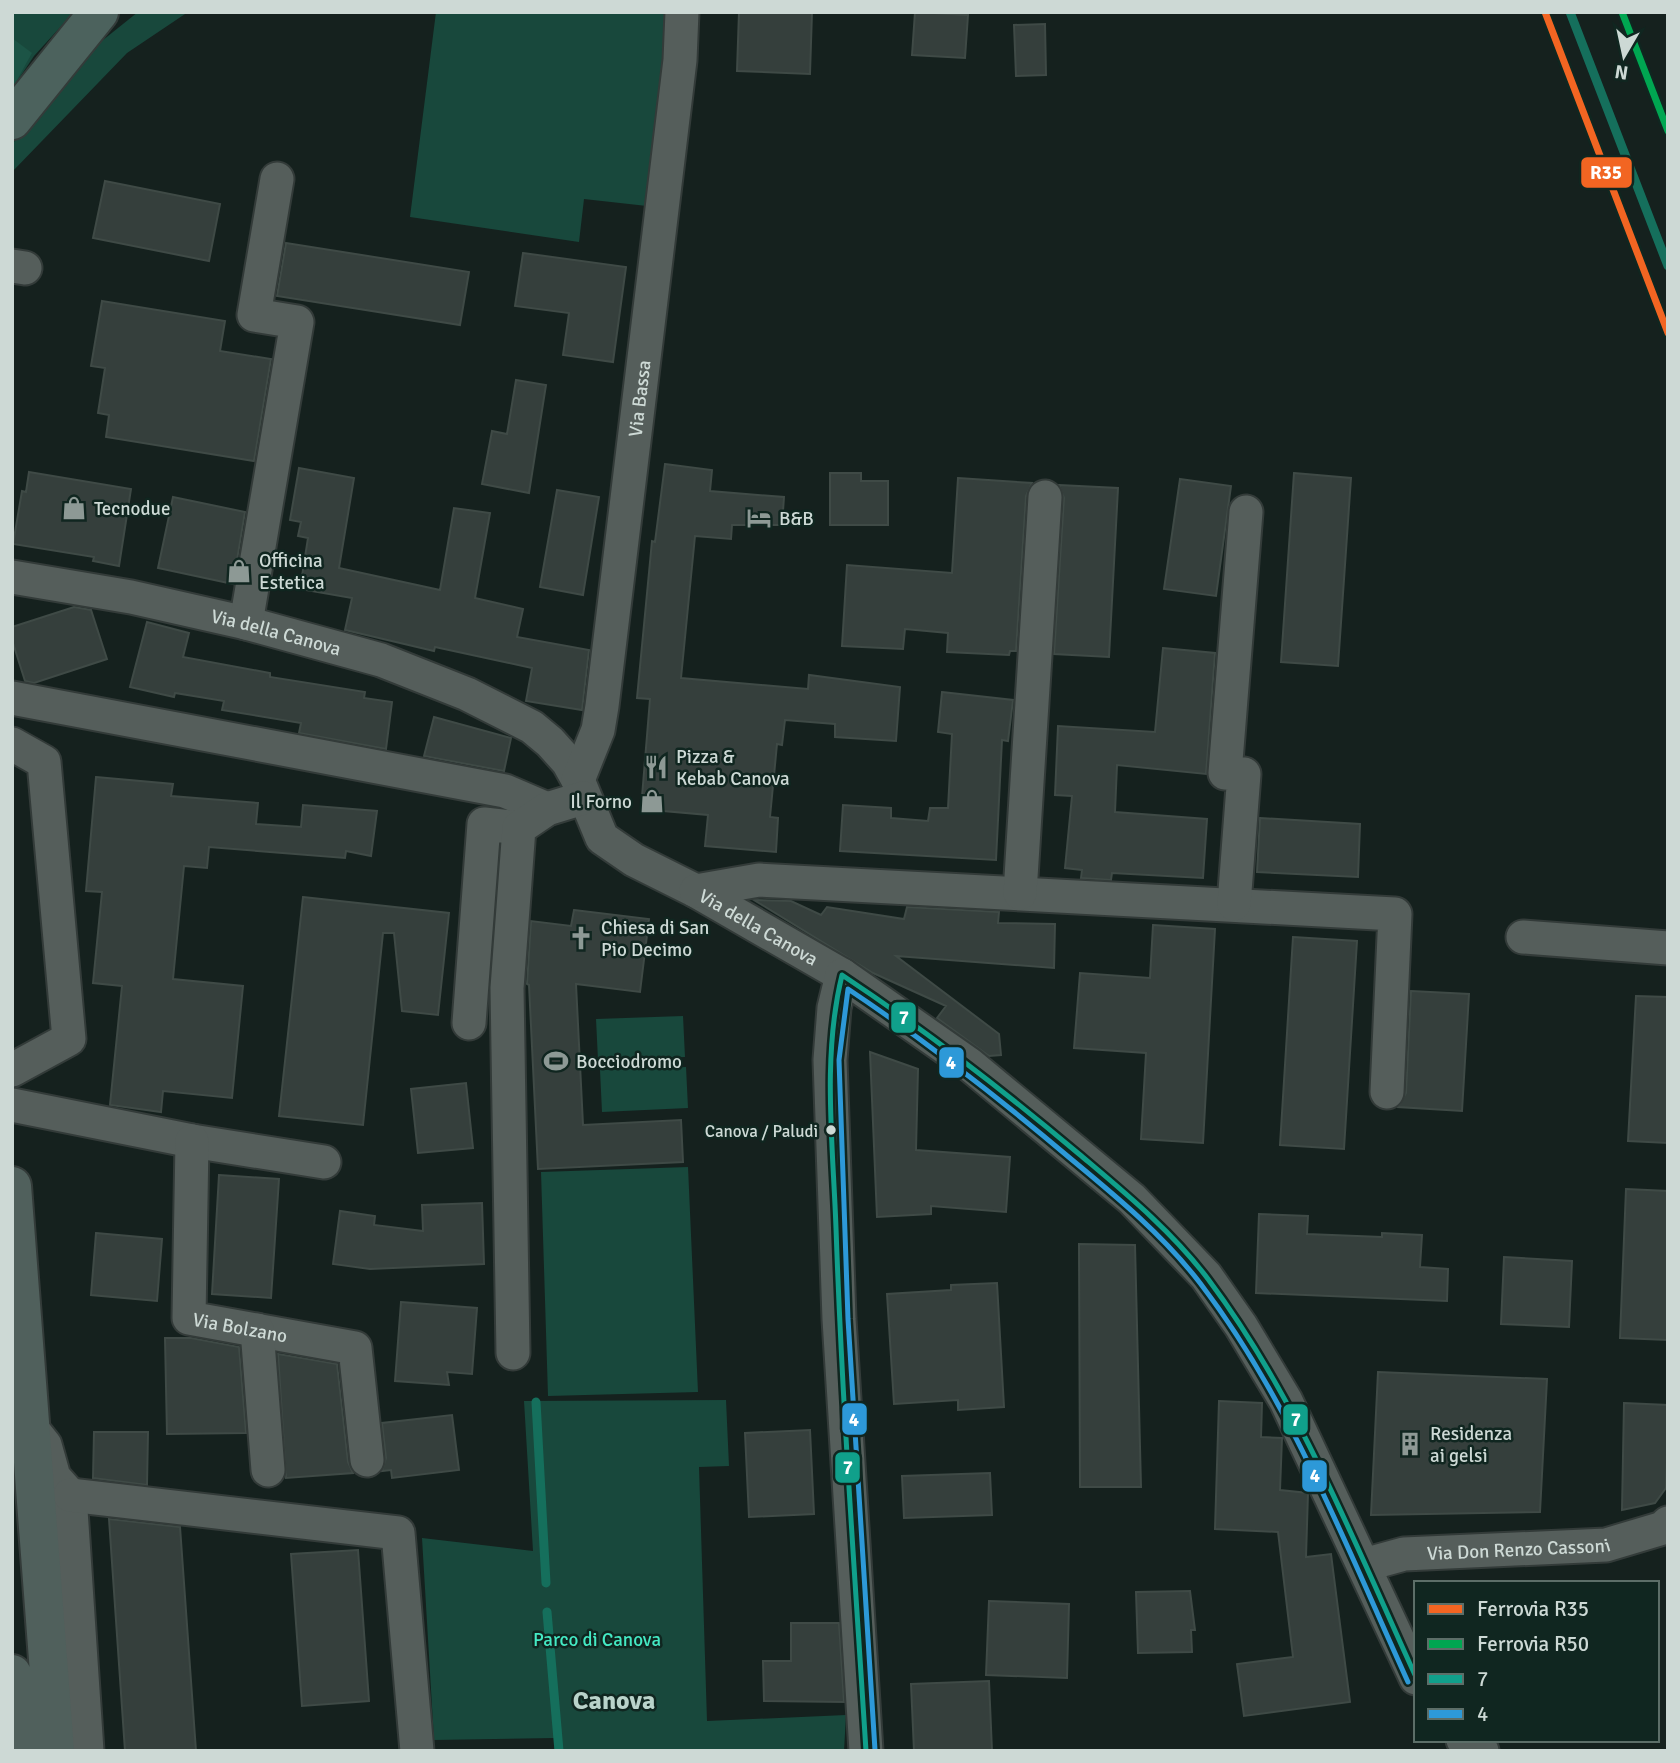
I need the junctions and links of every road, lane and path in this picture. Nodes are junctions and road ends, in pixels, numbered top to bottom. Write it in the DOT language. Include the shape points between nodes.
graph roads {
  1 [pos="99,12"];
  2 [pos="682,12"];
  3 [pos="12,120"];
  4 [pos="277,179"];
  5 [pos="1045,497"];
  6 [pos="1246,512"];
  7 [pos="12,578"];
  8 [pos="246,623"];
  9 [pos="12,698"];
  10 [pos="12,744"];
  11 [pos="581,789"];
  12 [pos="547,809"];
  13 [pos="519,828"];
  14 [pos="696,891"];
  15 [pos="1020,893"];
  16 [pos="1234,904"];
  17 [pos="1522,937"];
  18 [pos="1668,948"];
  19 [pos="842,975"];
  20 [pos="470,1023"];
  21 [pos="12,1070"];
  22 [pos="1387,1092"];
  23 [pos="12,1105"];
  24 [pos="192,1141"];
  25 [pos="324,1162"];
  26 [pos="12,1186"];
  27 [pos="257,1330"];
  28 [pos="513,1353"];
  29 [pos="31,1427"];
  30 [pos="367,1460"];
  31 [pos="268,1470"];
  32 [pos="70,1495"];
  33 [pos="1668,1523"];
  34 [pos="1364,1565"];
  35 [pos="12,1674"];
  36 [pos="1414,1674"];
  37 [pos="1466,1742"];
  38 [pos="18,1751"];
  39 [pos="55,1751"];
  40 [pos="87,1751"];
  41 [pos="417,1751"];
  42 [pos="866,1751"];
  43 [pos="1482,1751"];
  1 -- 3 [label="highway"];
  2 -- 11 [label="street, Via Bassa" via="680,60 602,706"];
  4 -- 8 [label="street" via="254,314 297,322"];
  5 -- 15 [label="street"];
  6 -- 16 [label="street" via="1225,773 1244,774"];
  7 -- 8 [label="street, Via della Canova" via="131,597"];
  8 -- 11 [label="street, Via della Canova" via="381,660 467,694 532,727 568,762"];
  9 -- 12 [label="street" via="505,791"];
  10 -- 21 [label="street" via="44,762 69,1039"];
  11 -- 12 [label="street"];
  11 -- 14 [label="street, Via della Canova" via="602,838"];
  12 -- 13 [label="street"];
  13 -- 20 [label="street" via="484,824"];
  13 -- 28 [label="street" via="508,988"];
  14 -- 15 [label="street" via="758,880"];
  14 -- 19 [label="street, Via della Canova"];
  15 -- 16 [label="street"];
  16 -- 22 [label="street" via="1395,914"];
  17 -- 18 [label="street"];
  19 -- 34 [label="street, Via della Canova" via="928,1032 1052,1131 1132,1199 1206,1276 1286,1401"];
  19 -- 42 [label="street" via="830,1060 839,1319"];
  23 -- 24 [label="street"];
  24 -- 25 [label="street"];
  24 -- 27 [label="street, Via Bolzano" via="188,1318"];
  26 -- 29 [label="main road"];
  27 -- 30 [label="street, Via Bolzano" via="355,1348"];
  27 -- 31 [label="street"];
  29 -- 32 [label="street" via="45,1445 54,1476"];
  29 -- 39 [label="main road"];
  32 -- 40 [label="street"];
  32 -- 41 [label="street" via="398,1533"];
  33 -- 34 [label="street, Via Don Renzo Cassoni" via="1606,1545 1404,1554"];
  34 -- 36 [label="street, Via della Canova"];
  35 -- 38 [label="main road"];
  37 -- 43 [label="street"];
}
